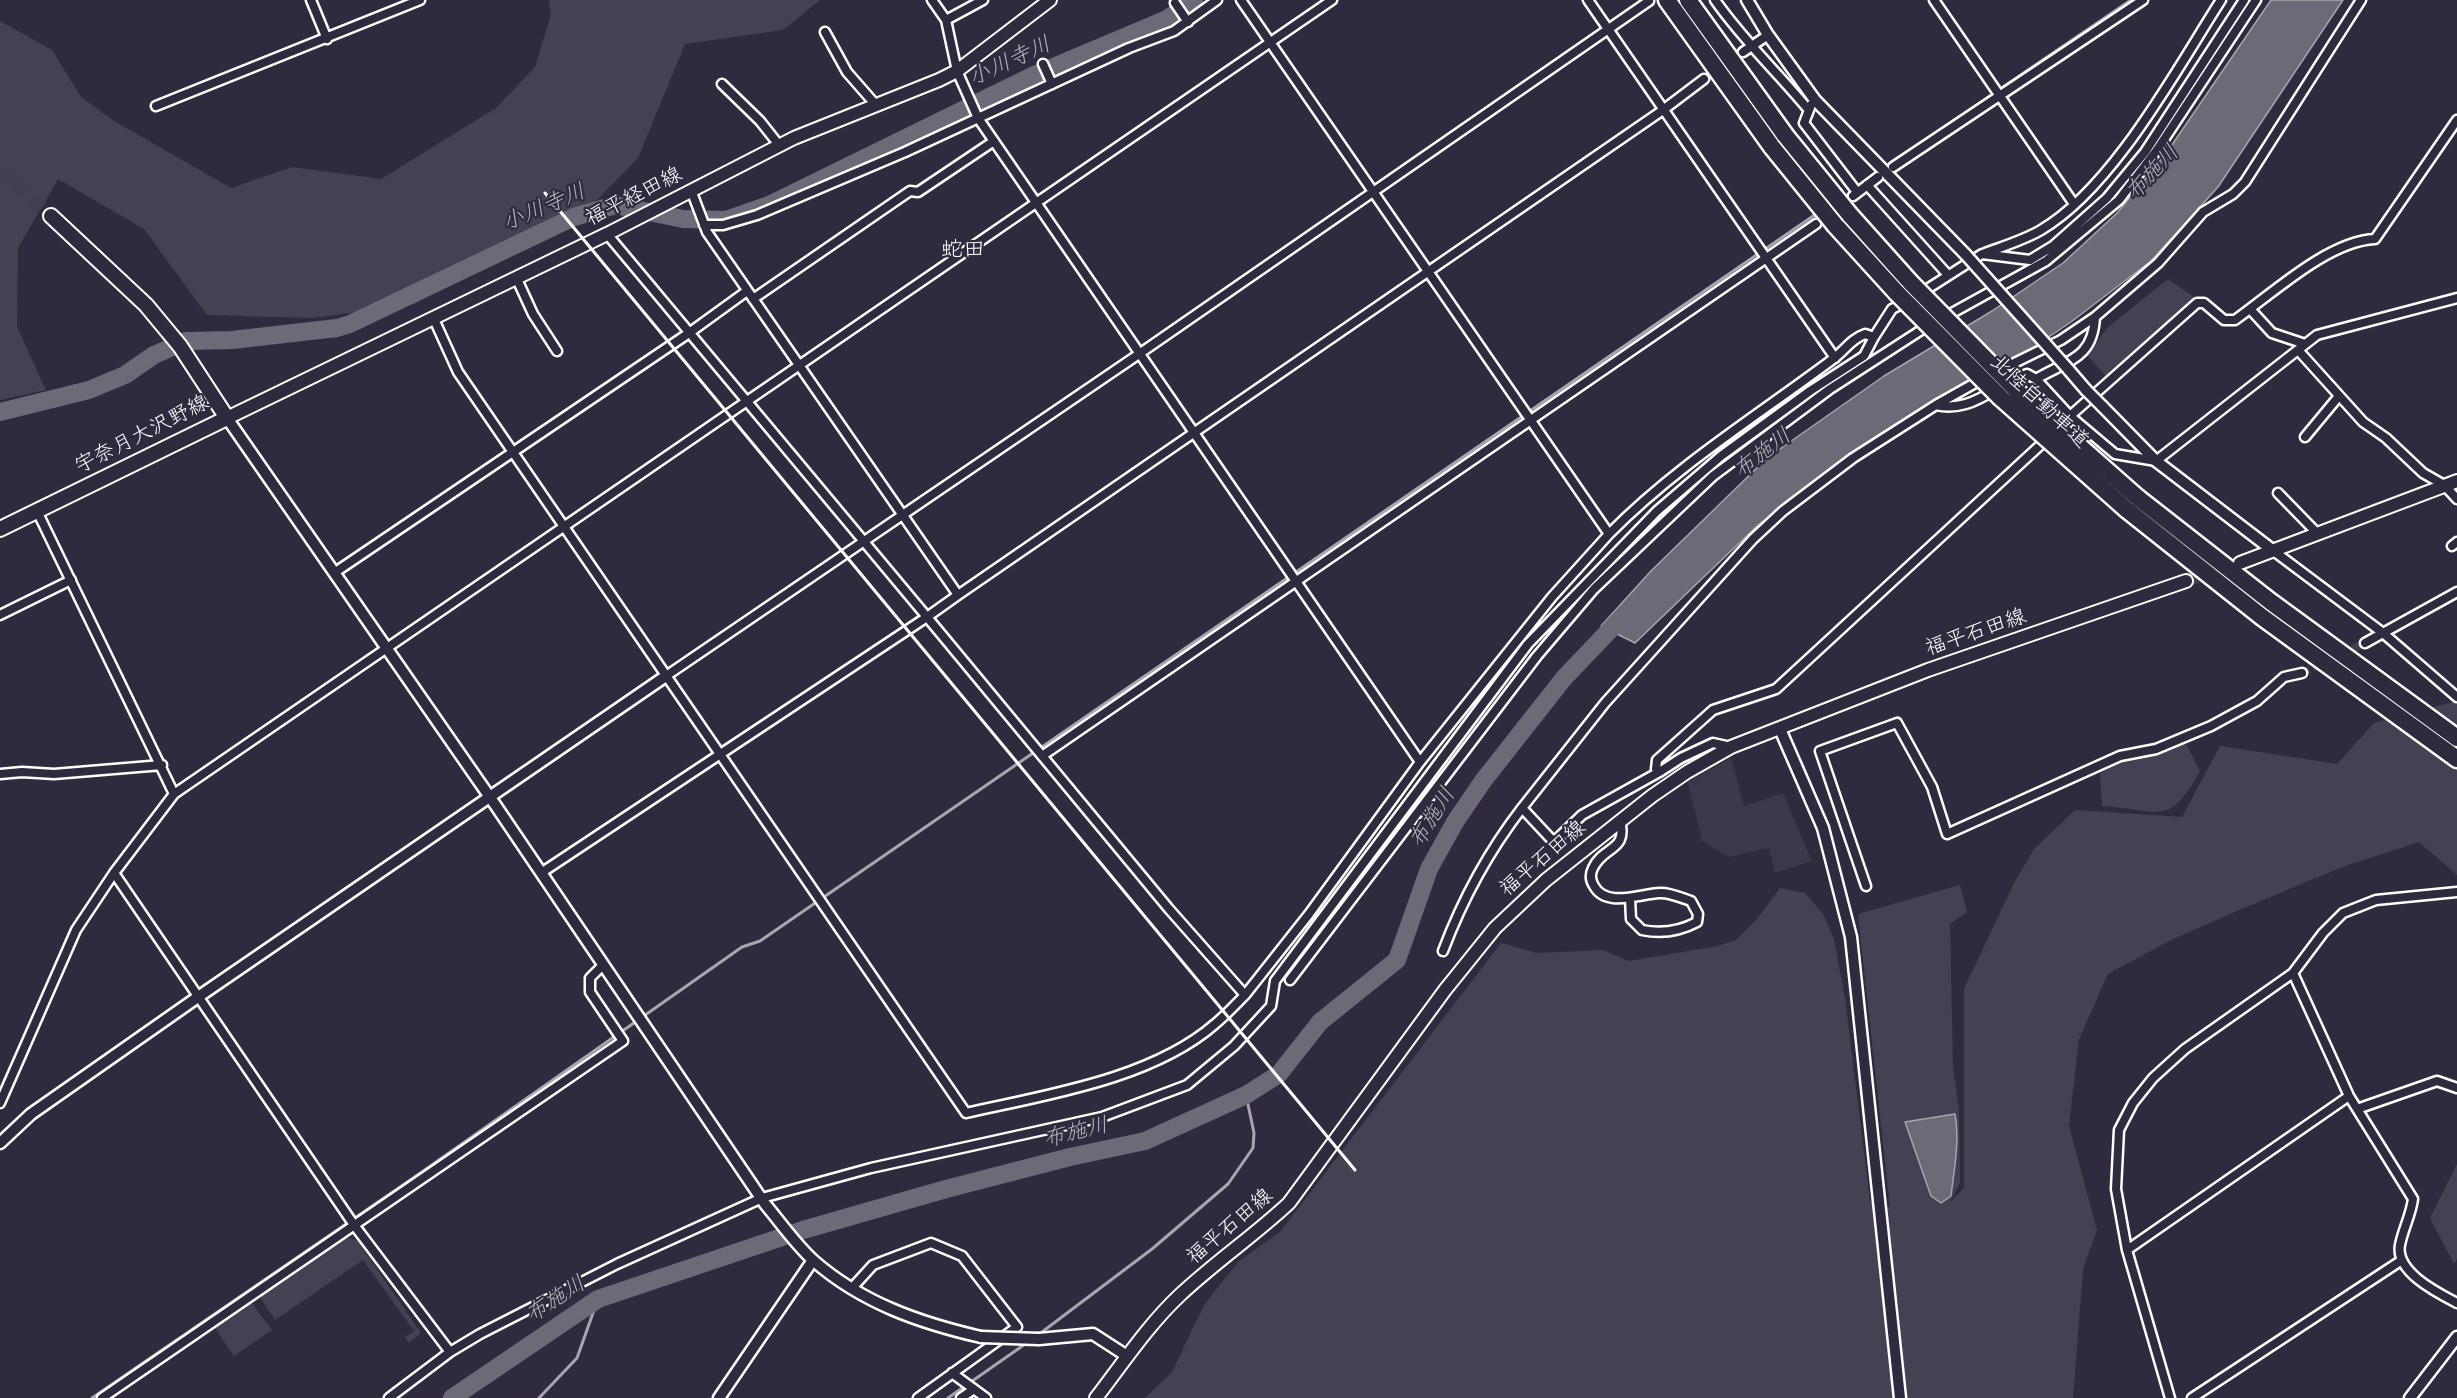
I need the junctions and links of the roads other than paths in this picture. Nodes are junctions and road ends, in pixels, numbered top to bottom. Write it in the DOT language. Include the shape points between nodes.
graph roads {
  1 [pos="311,0"];
  2 [pos="420,0"];
  3 [pos="932,0"];
  4 [pos="983,0"];
  5 [pos="1050,0"];
  6 [pos="1217,0"];
  7 [pos="1241,0"];
  8 [pos="1332,0"];
  9 [pos="1588,0"];
  10 [pos="1667,0"];
  11 [pos="1688,0"];
  12 [pos="1715,0"];
  13 [pos="1747,0"];
  14 [pos="1934,0"];
  15 [pos="2143,0"];
  16 [pos="2221,0"];
  17 [pos="2244,0"];
  18 [pos="2256,0"];
  19 [pos="2361,0"];
  20 [pos="1649,1"];
  21 [pos="1176,3"];
  22 [pos="946,21"];
  23 [pos="1188,22"];
  24 [pos="1609,30"];
  25 [pos="825,32"];
  26 [pos="1768,35"];
  27 [pos="327,39"];
  28 [pos="1270,42"];
  29 [pos="1754,45"];
  30 [pos="1743,52"];
  31 [pos="1042,64"];
  32 [pos="957,70"];
  33 [pos="1704,79"];
  34 [pos="722,84"];
  35 [pos="1052,84"];
  36 [pos="2000,97"];
  37 [pos="875,104"];
  38 [pos="1811,104"];
  39 [pos="156,106"];
  40 [pos="1663,110"];
  41 [pos="978,118"];
  42 [pos="2457,120"];
  43 [pos="994,141"];
  44 [pos="779,145"];
  45 [pos="1893,167"];
  46 [pos="1878,177"];
  47 [pos="1867,185"];
  48 [pos="1373,192"];
  49 [pos="686,193"];
  50 [pos="1037,202"];
  51 [pos="2074,204"];
  52 [pos="51,216"];
  53 [pos="1816,224"];
  54 [pos="704,225"];
  55 [pos="607,234"];
  56 [pos="1982,254"];
  57 [pos="1767,260"];
  58 [pos="1428,272"];
  59 [pos="1948,275"];
  60 [pos="516,277"];
  61 [pos="1903,287"];
  62 [pos="747,291"];
  63 [pos="2457,298"];
  64 [pos="753,299"];
  65 [pos="2250,309"];
  66 [pos="433,317"];
  67 [pos="2095,317"];
  68 [pos="689,333"];
  69 [pos="1874,337"];
  70 [pos="2301,347"];
  71 [pos="557,351"];
  72 [pos="1139,354"];
  73 [pos="1835,358"];
  74 [pos="799,365"];
  75 [pos="2036,379"];
  76 [pos="2339,396"];
  77 [pos="747,401"];
  78 [pos="1935,405"];
  79 [pos="2070,416"];
  80 [pos="227,418"];
  81 [pos="1529,421"];
  82 [pos="1193,432"];
  83 [pos="2305,437"];
  84 [pos="513,452"];
  85 [pos="2156,460"];
  86 [pos="2457,481"];
  87 [pos="2444,485"];
  88 [pos="2278,493"];
  89 [pos="2457,499"];
  90 [pos="2132,504"];
  91 [pos="37,511"];
  92 [pos="901,515"];
  93 [pos="565,527"];
  94 [pos="0,529"];
  95 [pos="2316,532"];
  96 [pos="1609,534"];
  97 [pos="862,542"];
  98 [pos="2271,549"];
  99 [pos="2240,563"];
  100 [pos="334,573"];
  101 [pos="71,580"];
  102 [pos="2186,581"];
  103 [pos="1296,582"];
  104 [pos="2457,592"];
  105 [pos="958,595"];
  106 [pos="0,615"];
  107 [pos="927,617"];
  108 [pos="2383,633"];
  109 [pos="2365,643"];
  110 [pos="386,648"];
  111 [pos="2302,673"];
  112 [pos="666,676"];
  113 [pos="2457,697"];
  114 [pos="1780,729"];
  115 [pos="2457,738"];
  116 [pos="1731,747"];
  117 [pos="721,755"];
  118 [pos="1042,756"];
  119 [pos="2457,759"];
  120 [pos="1420,762"];
  121 [pos="162,765"];
  122 [pos="1661,771"];
  123 [pos="0,774"];
  124 [pos="174,794"];
  125 [pos="490,797"];
  126 [pos="1522,808"];
  127 [pos="1620,820"];
  128 [pos="114,873"];
  129 [pos="541,873"];
  130 [pos="1866,886"];
  131 [pos="2457,892"];
  132 [pos="1630,898"];
  133 [pos="1443,951"];
  134 [pos="603,965"];
  135 [pos="2293,973"];
  136 [pos="1290,980"];
  137 [pos="1245,995"];
  138 [pos="198,997"];
  139 [pos="2457,1088"];
  140 [pos="2349,1096"];
  141 [pos="0,1103"];
  142 [pos="2357,1109"];
  143 [pos="0,1143"];
  144 [pos="764,1201"];
  145 [pos="354,1225"];
  146 [pos="2127,1250"];
  147 [pos="813,1260"];
  148 [pos="2402,1260"];
  149 [pos="852,1288"];
  150 [pos="2457,1303"];
  151 [pos="2457,1337"];
  152 [pos="450,1353"];
  153 [pos="1128,1356"];
  154 [pos="952,1373"];
  155 [pos="974,1389"];
  156 [pos="102,1398"];
  157 [pos="389,1398"];
  158 [pos="719,1398"];
  159 [pos="918,1398"];
  160 [pos="961,1398"];
  161 [pos="986,1398"];
  162 [pos="1096,1398"];
  163 [pos="1900,1398"];
  164 [pos="2170,1398"];
  165 [pos="2192,1398"];
  166 [pos="2410,1398"];
  1 -- 27 [label="street"];
  2 -- 27 [label="street"];
  3 -- 22 [label="street"];
  4 -- 22 [label="street"];
  5 -- 32 [label="main road, 福平経田線"];
  6 -- 23 [label="street"];
  7 -- 28 [label="street"];
  8 -- 28 [label="street"];
  9 -- 24 [label="street"];
  10 -- 61 [label="highway, 北陸自動車道, bridge" via="1772,147 1835,225"];
  11 -- 61 [label="highway, 北陸自動車道, bridge" via="1785,135"];
  12 -- 29 [label="street" via="1736,30"];
  13 -- 26 [label="street"];
  14 -- 36 [label="street"];
  15 -- 36 [label="street"];
  16 -- 51 [label="street" via="2119,157"];
  17 -- 56 [label="street" via="2145,152 2107,198 2053,246 2030,260"];
  18 -- 136 [label="street" via="2157,150 2119,200 2046,261 1915,334 1773,429 1713,476 1594,589 1537,656"];
  19 -- 67 [label="street" via="2245,182 2203,212 2158,263"];
  20 -- 24 [label="street"];
  21 -- 23 [label="street"];
  22 -- 32 [label="street"];
  23 -- 35 [label="street"];
  24 -- 40 [label="street"];
  24 -- 48 [label="street"];
  25 -- 37 [label="street" via="847,72"];
  26 -- 29 [label="street"];
  26 -- 38 [label="street"];
  27 -- 39 [label="street"];
  28 -- 48 [label="street"];
  28 -- 50 [label="street"];
  29 -- 30 [label="street"];
  29 -- 38 [label="street"];
  31 -- 35 [label="street"];
  32 -- 37 [label="main road, 福平経田線"];
  32 -- 41 [label="street"];
  33 -- 40 [label="street"];
  34 -- 44 [label="street"];
  35 -- 41 [label="street"];
  36 -- 45 [label="street"];
  36 -- 51 [label="street"];
  37 -- 44 [label="main road, 福平経田線"];
  38 -- 47 [label="street" via="1804,123 1855,194"];
  38 -- 85 [label="street, bridge" via="1966,255 2086,390"];
  40 -- 57 [label="street"];
  40 -- 58 [label="street"];
  41 -- 43 [label="street"];
  41 -- 54 [label="street" via="757,215 723,225"];
  42 -- 65 [label="street" via="2375,239 2363,239 2326,255"];
  43 -- 50 [label="street"];
  43 -- 64 [label="street" via="918,192 910,191"];
  44 -- 49 [label="main road, 福平経田線"];
  46 -- 47 [label="street"];
  47 -- 59 [label="street"];
  48 -- 58 [label="street"];
  48 -- 72 [label="street"];
  49 -- 54 [label="street"];
  49 -- 55 [label="main road, 福平経田線"];
  50 -- 72 [label="street"];
  50 -- 74 [label="street"];
  51 -- 56 [label="street" via="2041,230"];
  52 -- 80 [label="main road, 宇奈月大沢野線" via="146,305 180,346"];
  53 -- 57 [label="street"];
  54 -- 62 [label="street"];
  55 -- 60 [label="main road, 福平経田線"];
  55 -- 68 [label="street"];
  56 -- 59 [label="street"];
  57 -- 73 [label="street"];
  57 -- 81 [label="street"];
  58 -- 81 [label="street"];
  58 -- 82 [label="street"];
  59 -- 69 [label="street" via="1892,309"];
  60 -- 66 [label="main road, 福平経田線"];
  60 -- 71 [label="street" via="533,314"];
  61 -- 90 [label="highway, 北陸自動車道, bridge"];
  62 -- 64 [label="street"];
  62 -- 68 [label="street"];
  63 -- 70 [label="street" via="2317,335"];
  64 -- 74 [label="street"];
  65 -- 70 [label="street" via="2272,333"];
  65 -- 79 [label="street" via="2235,320 2224,320 2204,303 2197,303"];
  66 -- 80 [label="main road, 福平経田線"];
  66 -- 84 [label="street" via="458,372"];
  67 -- 75 [label="street" via="2092,340 2086,350"];
  67 -- 78 [label="street" via="2061,340"];
  68 -- 77 [label="street"];
  68 -- 84 [label="street"];
  69 -- 73 [label="street" via="1865,333 1853,338"];
  69 -- 144 [label="street" via="1864,356 1721,456 1657,511 1528,644 1275,981 1271,1006 1234,1046 1187,1085 1102,1117 871,1168"];
  70 -- 76 [label="street"];
  70 -- 85 [label="street"];
  72 -- 82 [label="street"];
  72 -- 92 [label="street"];
  73 -- 96 [label="street" via="1737,426 1639,503"];
  74 -- 77 [label="street"];
  74 -- 92 [label="street"];
  75 -- 78 [label="street" via="2020,375 1964,405"];
  75 -- 79 [label="street"];
  76 -- 83 [label="street"];
  76 -- 87 [label="street" via="2423,473"];
  77 -- 93 [label="street"];
  77 -- 97 [label="street"];
  78 -- 126 [label="street" via="1853,458 1782,511 1753,539 1605,703"];
  79 -- 85 [label="street" via="2115,454"];
  79 -- 122 [label="street" via="1776,689 1713,710 1658,760 1656,769"];
  80 -- 91 [label="main road, 宇奈月大沢野線"];
  80 -- 100 [label="street"];
  81 -- 96 [label="street"];
  81 -- 103 [label="street"];
  82 -- 103 [label="street"];
  82 -- 105 [label="street"];
  84 -- 93 [label="street"];
  84 -- 100 [label="street"];
  85 -- 98 [label="street"];
  86 -- 87 [label="main road"];
  87 -- 89 [label="street"];
  87 -- 95 [label="main road"];
  88 -- 95 [label="street"];
  90 -- 115 [label="highway, 北陸自動車道"];
  90 -- 119 [label="highway, 北陸自動車道" via="2262,617"];
  91 -- 94 [label="main road, 宇奈月大沢野線"];
  91 -- 101 [label="street"];
  92 -- 97 [label="street"];
  92 -- 105 [label="street"];
  93 -- 110 [label="street"];
  93 -- 112 [label="street"];
  95 -- 98 [label="main road"];
  96 -- 120 [label="street" via="1552,597"];
  97 -- 107 [label="street"];
  97 -- 112 [label="street"];
  98 -- 99 [label="main road"];
  98 -- 108 [label="street"];
  100 -- 110 [label="street"];
  101 -- 106 [label="street"];
  101 -- 121 [label="street"];
  102 -- 114 [label="main road, 福平石田線" via="1928,670"];
  103 -- 118 [label="street"];
  103 -- 120 [label="street"];
  104 -- 108 [label="street"];
  105 -- 107 [label="street"];
  107 -- 117 [label="street"];
  107 -- 118 [label="street"];
  108 -- 109 [label="street"];
  108 -- 113 [label="street"];
  110 -- 124 [label="street"];
  110 -- 125 [label="street"];
  111 -- 130 [label="street" via="2284,676 2258,702 2211,726 2156,749 2120,756 1947,834 1932,787 1897,723 1820,751"];
  112 -- 117 [label="street"];
  112 -- 125 [label="street"];
  114 -- 116 [label="main road, 福平石田線"];
  114 -- 163 [label="street" via="1823,828 1851,937"];
  116 -- 122 [label="street" via="1713,743"];
  116 -- 127 [label="main road, 福平石田線" via="1687,772"];
  117 -- 129 [label="street"];
  117 -- 137 [label="street" via="966,1113 1074,1089 1151,1062 1214,1025"];
  118 -- 137 [label="street"];
  120 -- 137 [label="street"];
  121 -- 123 [label="street"];
  121 -- 124 [label="street"];
  122 -- 126 [label="street" via="1582,815 1556,840"];
  124 -- 128 [label="street"];
  125 -- 129 [label="street"];
  125 -- 138 [label="street"];
  126 -- 133 [label="street" via="1472,883"];
  127 -- 132 [label="street" via="1624,835 1598,860 1591,870 1591,882 1597,892"];
  127 -- 153 [label="main road, 福平石田線" via="1537,887 1495,928 1289,1203 1178,1297"];
  128 -- 138 [label="street"];
  128 -- 141 [label="street" via="76,930"];
  129 -- 134 [label="street"];
  131 -- 135 [label="street" via="2359,904 2343,913 2323,933"];
  132 -- 132 [label="street" via="1661,892 1691,901 1698,914 1697,922 1669,931 1642,930 1631,919"];
  134 -- 144 [label="street"];
  134 -- 145 [label="street" via="590,978 590,992 623,1041"];
  135 -- 140 [label="street"];
  135 -- 146 [label="street" via="2185,1048 2133,1103 2119,1130 2116,1163 2116,1189"];
  138 -- 143 [label="street" via="31,1114"];
  138 -- 145 [label="street"];
  139 -- 142 [label="street" via="2437,1081"];
  140 -- 142 [label="street"];
  140 -- 146 [label="street"];
  142 -- 148 [label="street" via="2413,1199 2399,1247"];
  144 -- 147 [label="street"];
  144 -- 152 [label="street" via="617,1264"];
  145 -- 152 [label="street"];
  145 -- 156 [label="street"];
  146 -- 164 [label="street"];
  147 -- 149 [label="street"];
  147 -- 158 [label="street"];
  148 -- 150 [label="street" via="2420,1282"];
  148 -- 165 [label="street"];
  149 -- 153 [label="street, bridge" via="867,1299 924,1324 981,1337 1039,1339 1093,1334"];
  149 -- 154 [label="street" via="873,1265 931,1243 962,1256 1017,1327"];
  151 -- 166 [label="street"];
  152 -- 157 [label="street"];
  153 -- 162 [label="main road, 福平石田線"];
  154 -- 155 [label="street"];
  154 -- 159 [label="street"];
  155 -- 160 [label="street"];
  155 -- 161 [label="street"];
}
